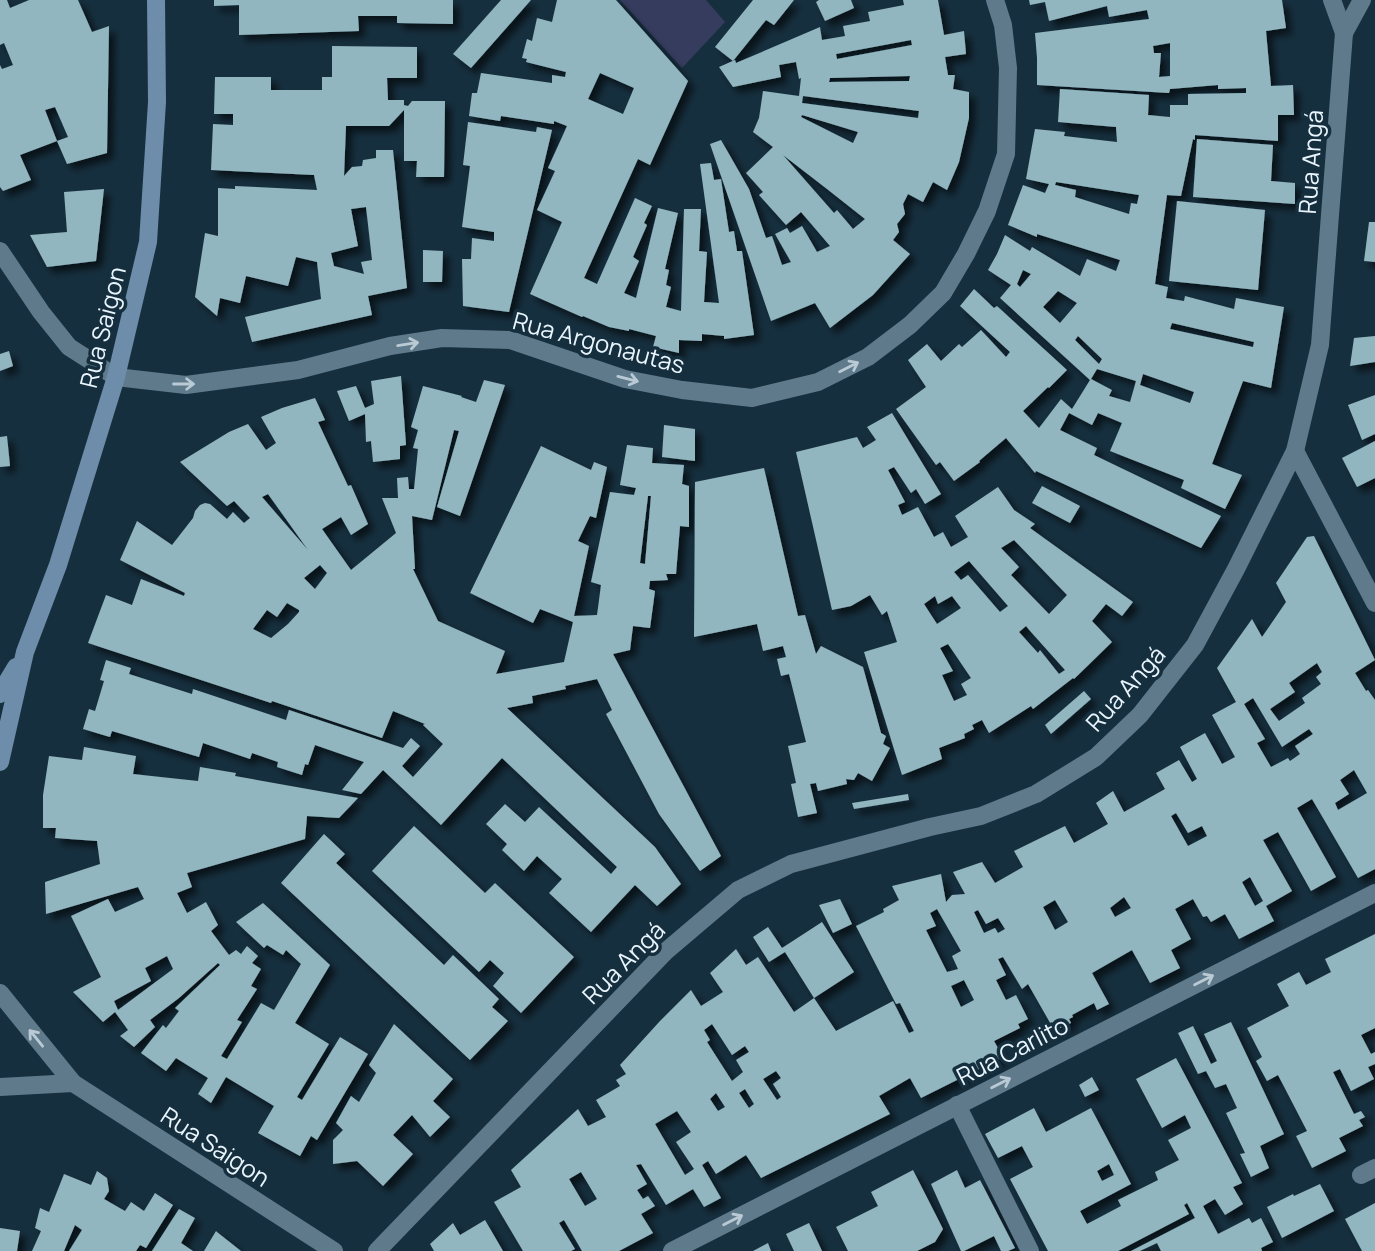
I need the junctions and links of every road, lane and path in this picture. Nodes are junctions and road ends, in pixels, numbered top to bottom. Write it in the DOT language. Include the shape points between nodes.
graph roads {
  1 [pos="156,0"];
  2 [pos="995,0"];
  3 [pos="1332,0"];
  4 [pos="1362,0"];
  5 [pos="1344,33"];
  6 [pos="0,251"];
  7 [pos="116,377"];
  8 [pos="1295,451"];
  9 [pos="1375,603"];
  10 [pos="25,652"];
  11 [pos="0,694"];
  12 [pos="0,762"];
  13 [pos="1375,893"];
  14 [pos="0,993"];
  15 [pos="73,1083"];
  16 [pos="0,1087"];
  17 [pos="957,1105"];
  18 [pos="334,1251"];
  19 [pos="377,1251"];
  20 [pos="672,1251"];
  21 [pos="1030,1251"];
  1 -- 7 [label="street, Rua Saigon" via="157,102 148,242"];
  7 -- 2 [label="street, Rua Argonautas, one-way" via="186,385 298,370 442,338 510,340 625,379 682,390 752,398 818,382 868,357 910,326 943,293 987,211 1006,154 1008,110 1003,25"];
  3 -- 5 [label="street"];
  4 -- 5 [label="street, Rua Angá"];
  5 -- 8 [label="street, Rua Angá" via="1321,345"];
  6 -- 7 [label="street" via="69,347"];
  7 -- 10 [label="street, Rua Saigon" via="58,565"];
  8 -- 9 [label="street"];
  8 -- 19 [label="street, Rua Angá" via="1195,645 1140,715 1096,757 1036,794 981,816 791,864 738,890 665,952"];
  10 -- 11 [label="street, Rua Saigon"];
  10 -- 12 [label="street, Rua Saigon"];
  17 -- 13 [label="street, Rua Carlito, one-way"];
  15 -- 14 [label="street, Rua Saigon, one-way"];
  15 -- 16 [label="street"];
  15 -- 18 [label="street, Rua Saigon"];
  20 -- 17 [label="street, Rua Carlito, one-way"];
  17 -- 21 [label="street"];
}
